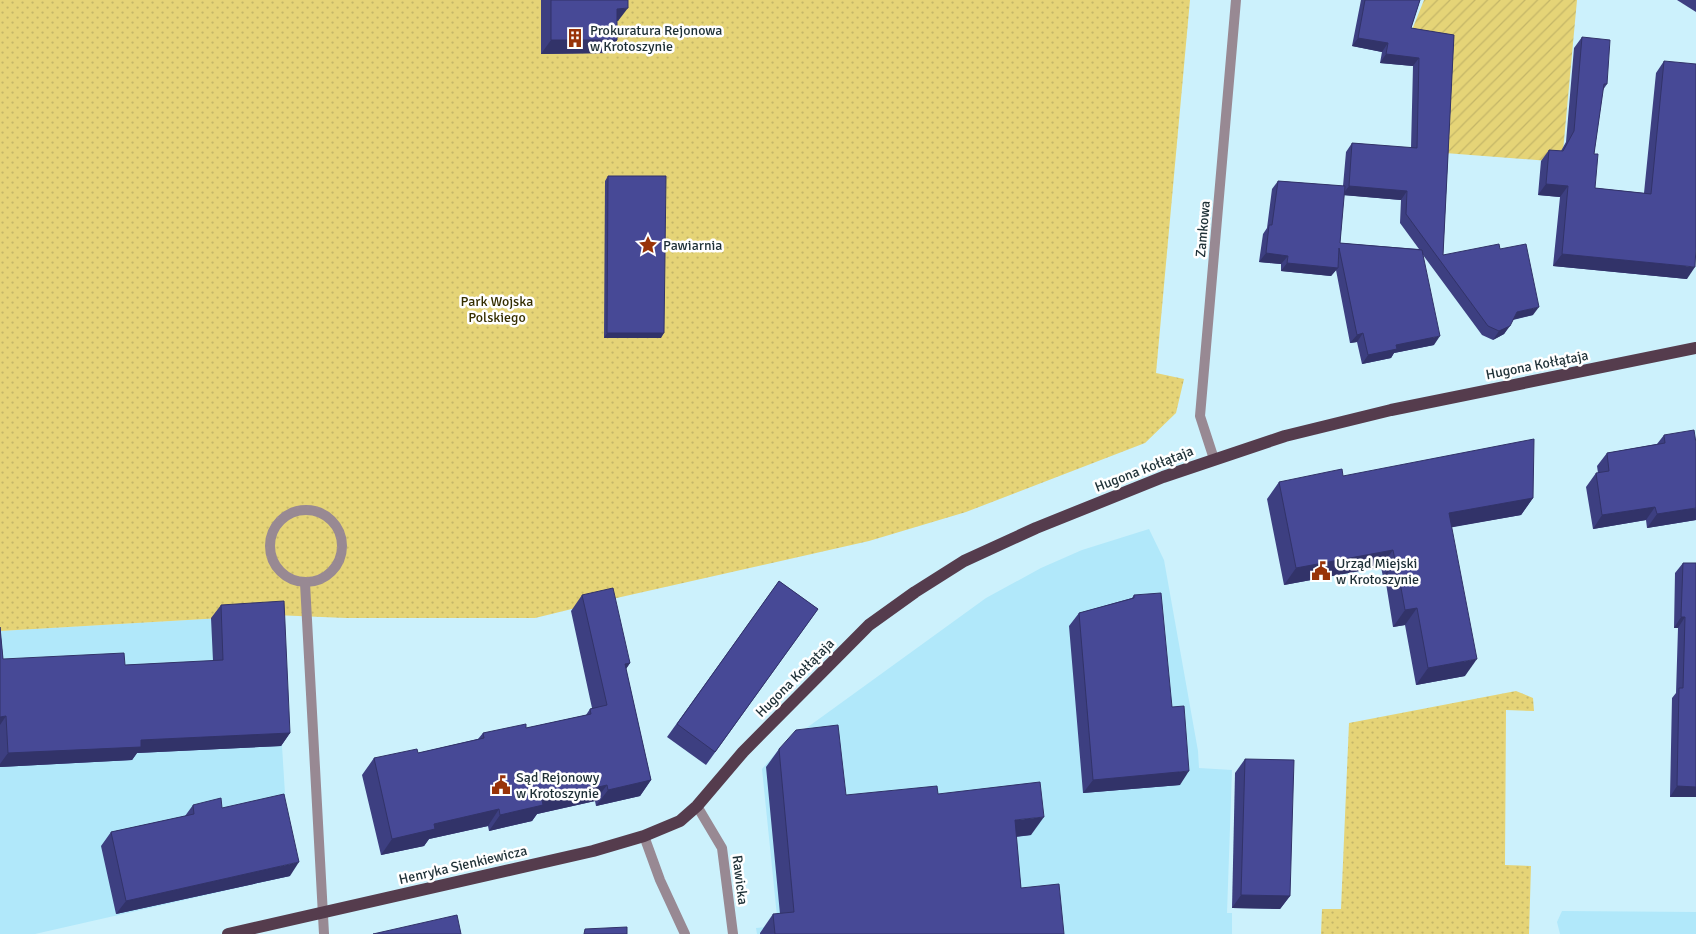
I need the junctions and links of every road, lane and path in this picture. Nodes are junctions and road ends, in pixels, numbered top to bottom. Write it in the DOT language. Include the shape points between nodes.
graph roads {
  1 [pos="1236,0"];
  2 [pos="1696,348"];
  3 [pos="1214,459"];
  4 [pos="305,583"];
  5 [pos="698,806"];
  6 [pos="644,836"];
  7 [pos="322,913"];
  8 [pos="228,934"];
  9 [pos="324,934"];
  10 [pos="685,934"];
  11 [pos="733,934"];
  1 -- 3 [label="street, Zamkowa" via="1200,416"];
  2 -- 3 [label="main road, Hugona Kołłątaja" via="1391,410 1285,436"];
  3 -- 5 [label="main road, Hugona Kołłątaja" via="1036,528 964,561 915,592 869,625 743,752"];
  4 -- 4 [label="street" via="327,576 335,568 343,547 341,536 328,517 304,509 281,518 269,540 274,564 282,574"];
  4 -- 7 [label="street"];
  5 -- 6 [label="main road, Henryka Sienkiewicza" via="680,821"];
  5 -- 11 [label="street, Rawicka" via="722,848"];
  6 -- 7 [label="main road, Henryka Sienkiewicza" via="593,851"];
  6 -- 10 [label="street"];
  7 -- 8 [label="main road, Henryka Sienkiewicza"];
  7 -- 9 [label="street"];
}
